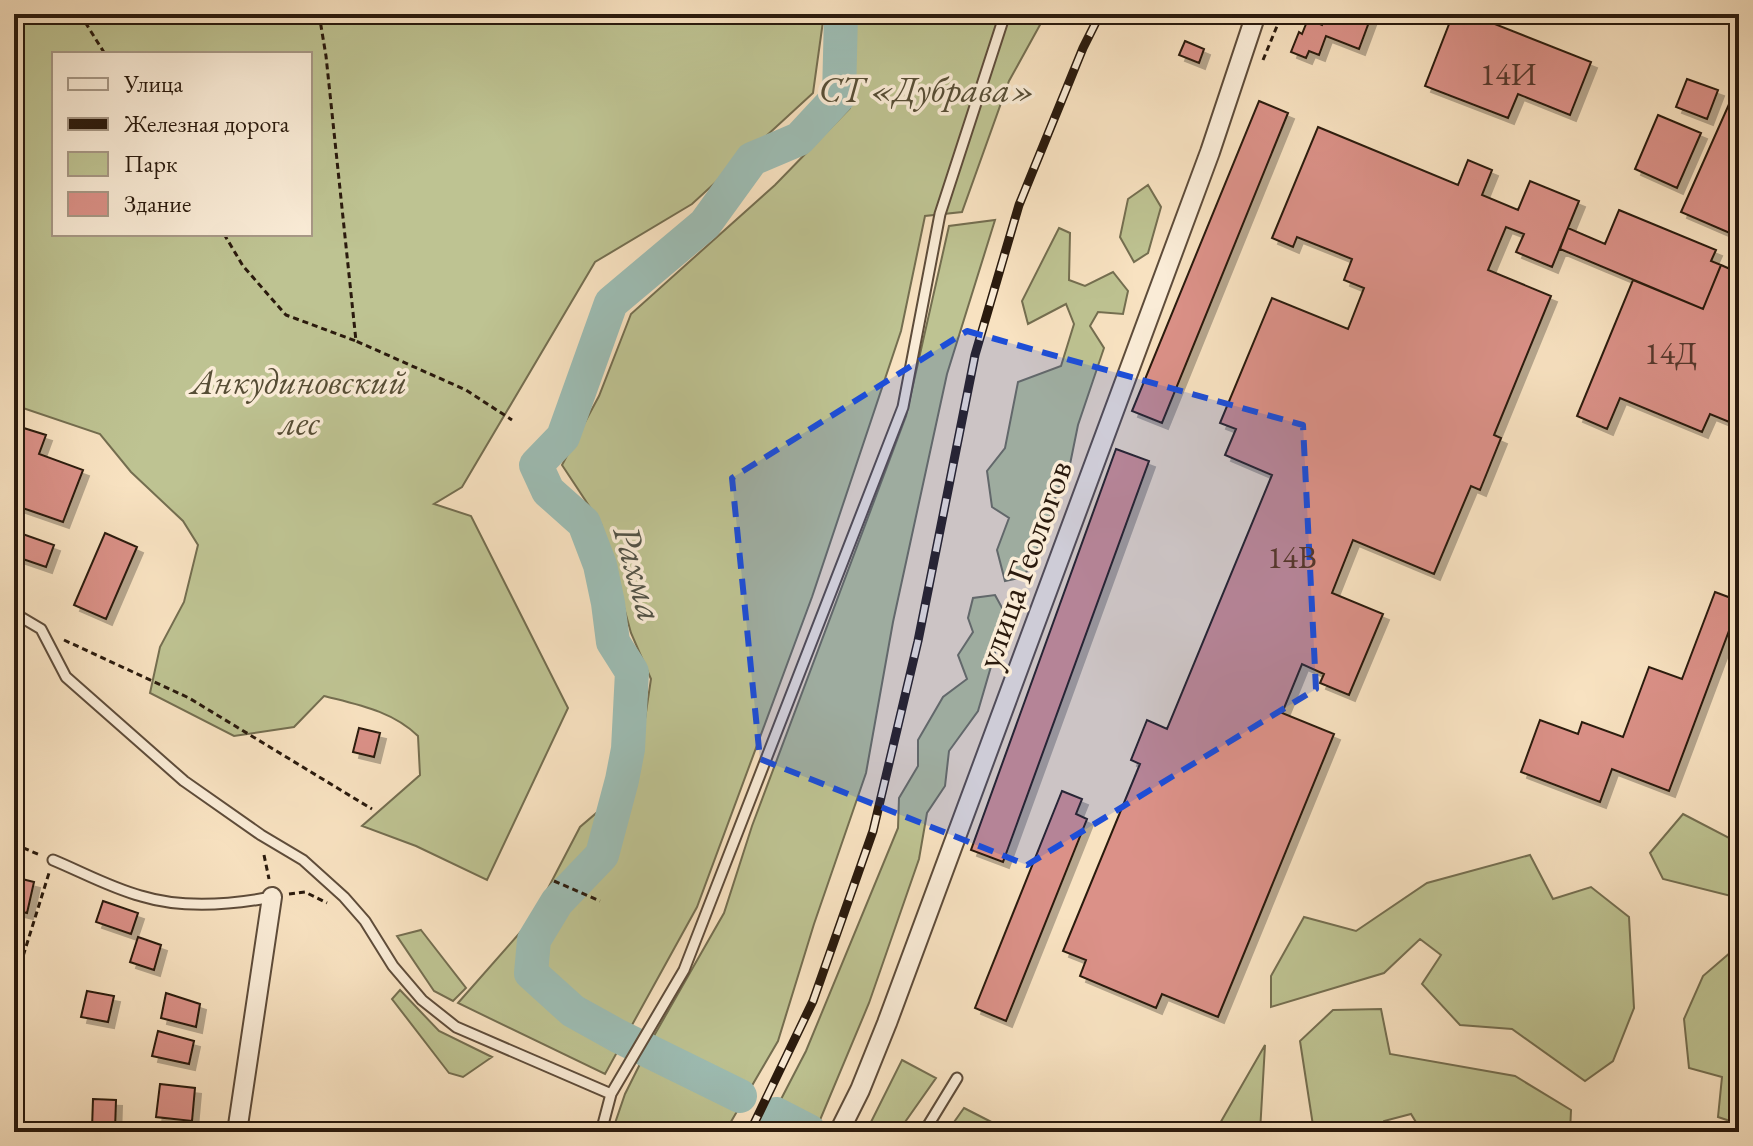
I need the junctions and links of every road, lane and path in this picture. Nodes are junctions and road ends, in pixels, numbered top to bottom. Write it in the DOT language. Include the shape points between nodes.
graph roads {
  1 [pos="80,14"];
  2 [pos="319,14"];
  3 [pos="1005,14"];
  4 [pos="1256,14"];
  5 [pos="1282,14"];
  6 [pos="104,52"];
  7 [pos="1263,60"];
  8 [pos="225,236"];
  9 [pos="356,341"];
  10 [pos="512,420"];
  11 [pos="14,613"];
  12 [pos="41,629"];
  13 [pos="372,809"];
  14 [pos="261,835"];
  15 [pos="14,844"];
  16 [pos="53,860"];
  17 [pos="554,881"];
  18 [pos="272,897"];
  19 [pos="600,901"];
  20 [pos="333,906"];
  21 [pos="21,995"];
  22 [pos="957,1078"];
  23 [pos="611,1094"];
  24 [pos="237,1132"];
  25 [pos="601,1132"];
  26 [pos="839,1132"];
  27 [pos="924,1132"];
  1 -- 6 [label="path"];
  2 -- 9 [label="path"];
  3 -- 23 [label="lane" via="940,214 903,407 684,970"];
  4 -- 26 [label="street, улица Геологов" via="1199,182 898,994"];
  5 -- 7 [label="path"];
  8 -- 9 [label="path" via="243,266 286,315"];
  9 -- 10 [label="path" via="466,390"];
  11 -- 12 [label="lane"];
  12 -- 13 [label="path" via="189,698"];
  12 -- 14 [label="lane" via="66,677 184,781"];
  14 -- 18 [label="path"];
  14 -- 23 [label="lane" via="303,860 344,897 422,1000 456,1027"];
  15 -- 16 [label="path"];
  16 -- 18 [label="lane" via="152,898 203,904"];
  16 -- 21 [label="path" via="20,966"];
  17 -- 19 [label="path"];
  18 -- 20 [label="path" via="305,892"];
  18 -- 24 [label="street"];
  22 -- 27 [label="lane"];
  23 -- 25 [label="lane"];
}
